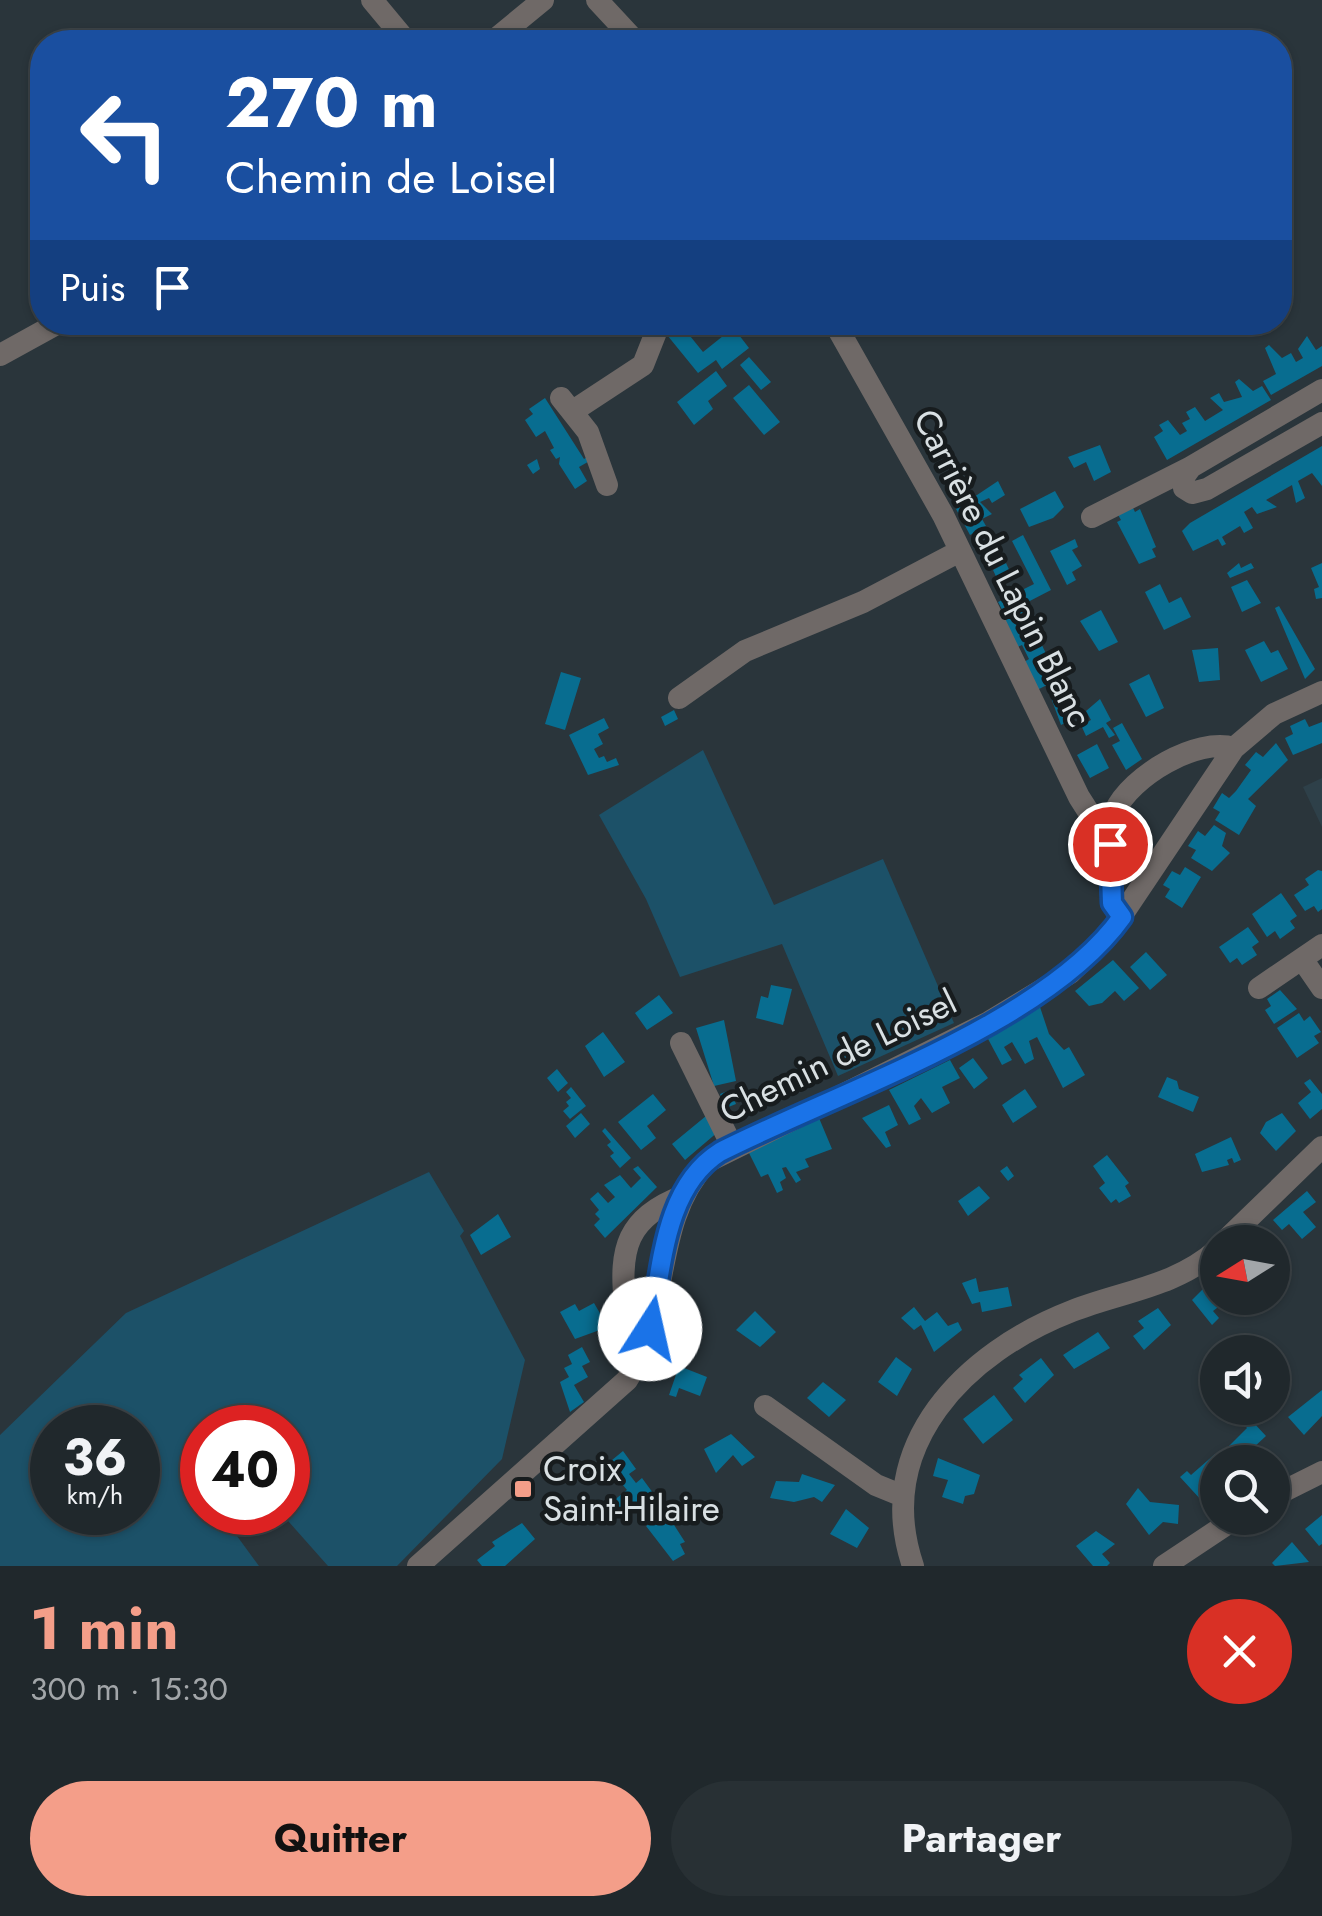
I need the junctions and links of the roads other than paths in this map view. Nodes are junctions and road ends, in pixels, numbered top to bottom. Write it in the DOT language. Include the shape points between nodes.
graph roads {
  1 [pos="372,0"];
  2 [pos="543,0"];
  3 [pos="596,0"];
  4 [pos="396,30"];
  5 [pos="507,30"];
  6 [pos="625,30"];
  7 [pos="37,335"];
  8 [pos="655,335"];
  9 [pos="841,335"];
  10 [pos="0,356"];
  11 [pos="1322,390"];
  12 [pos="1322,423"];
  13 [pos="1191,467"];
  14 [pos="607,485"];
  15 [pos="1092,517"];
  16 [pos="960,552"];
  17 [pos="1322,692"];
  18 [pos="679,698"];
  19 [pos="1234,748"];
  20 [pos="1110,844"];
  21 [pos="1122,917"];
  22 [pos="1312,952"];
  23 [pos="1259,988"];
  24 [pos="1322,988"];
  25 [pos="682,1043"];
  26 [pos="732,1146"];
  27 [pos="1322,1147"];
  28 [pos="683,1196"];
  29 [pos="1242,1225"];
  30 [pos="1200,1261"];
  31 [pos="642,1356"];
  32 [pos="765,1406"];
  33 [pos="1322,1472"];
  34 [pos="1290,1488"];
  35 [pos="903,1496"];
  36 [pos="1210,1535"];
  37 [pos="439,1547"];
  38 [pos="418,1566"];
  39 [pos="453,1566"];
  40 [pos="914,1566"];
  41 [pos="1164,1566"];
  1 -- 4 [label="street"];
  2 -- 5 [label="street"];
  3 -- 6 [label="street"];
  7 -- 10 [label="street"];
  8 -- 14 [label="street" via="643,365 567,404 594,444"];
  9 -- 16 [label="street, Carrière du Lapin Blanc"];
  11 -- 13 [label="street"];
  12 -- 13 [label="street" via="1202,492 1184,488"];
  13 -- 15 [label="street"];
  16 -- 18 [label="street" via="864,602 745,651"];
  16 -- 20 [label="street, Carrière du Lapin Blanc" via="1079,797"];
  17 -- 19 [label="street, Chemin de Loisel" via="1274,714"];
  19 -- 20 [label="street" via="1204,747 1134,785 1113,815"];
  19 -- 21 [label="street, Chemin de Loisel"];
  20 -- 21 [label="street" via="1112,903"];
  21 -- 26 [label="street, Chemin de Loisel" via="1090,956 1034,998"];
  22 -- 23 [label="street"];
  22 -- 24 [label="street"];
  25 -- 26 [label="street"];
  26 -- 28 [label="street, Chemin de Loisel" via="707,1162"];
  27 -- 29 [label="street"];
  28 -- 31 [label="street, Chemin de Loisel" via="666,1239"];
  28 -- 31 [label="street" via="647,1216 622,1252 628,1332"];
  30 -- 35 [label="street" via="1174,1279 1064,1314 991,1354 931,1413 913,1450"];
  31 -- 37 [label="street, Chemin de Loisel" via="611,1397"];
  32 -- 35 [label="street"];
  33 -- 34 [label="street"];
  35 -- 40 [label="street"];
  36 -- 41 [label="street"];
  37 -- 38 [label="street, Chemin de Loisel"];
  37 -- 39 [label="street"];
}
